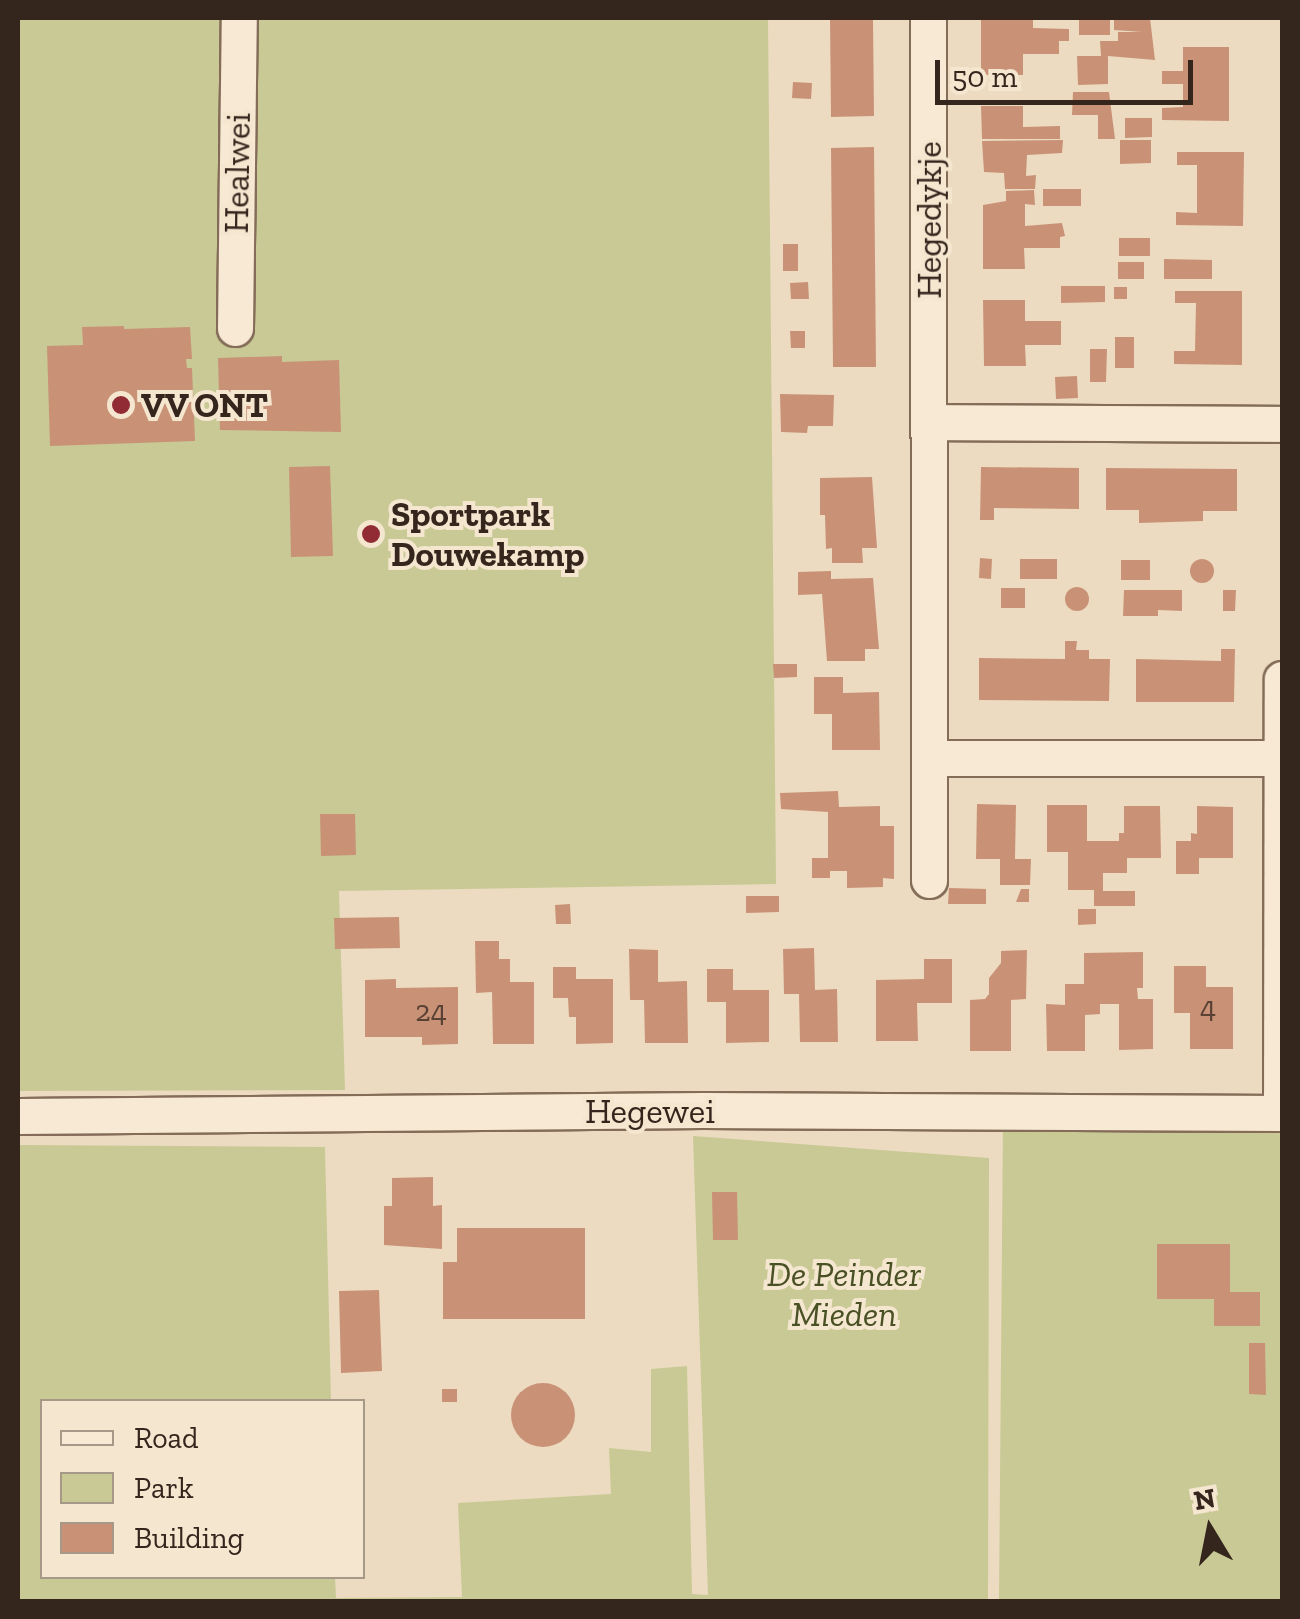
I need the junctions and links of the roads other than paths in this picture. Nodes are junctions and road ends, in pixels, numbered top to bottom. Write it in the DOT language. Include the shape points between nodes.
graph roads {
  1 [pos="240,18"];
  2 [pos="928,18"];
  3 [pos="235,328"];
  4 [pos="930,422"];
  5 [pos="1282,424"];
  6 [pos="1282,679"];
  7 [pos="930,758"];
  8 [pos="1282,758"];
  9 [pos="929,880"];
  10 [pos="1282,1113"];
  11 [pos="18,1116"];
  1 -- 3 [label="street, Healwei"];
  2 -- 4 [label="street, Hegedykje"];
  4 -- 5 [label="street"];
  4 -- 7 [label="street, Hegedykje"];
  6 -- 8 [label="street"];
  7 -- 8 [label="street"];
  7 -- 9 [label="street, Hegedykje"];
  8 -- 10 [label="street"];
  10 -- 11 [label="street, Hegewei"];
}
